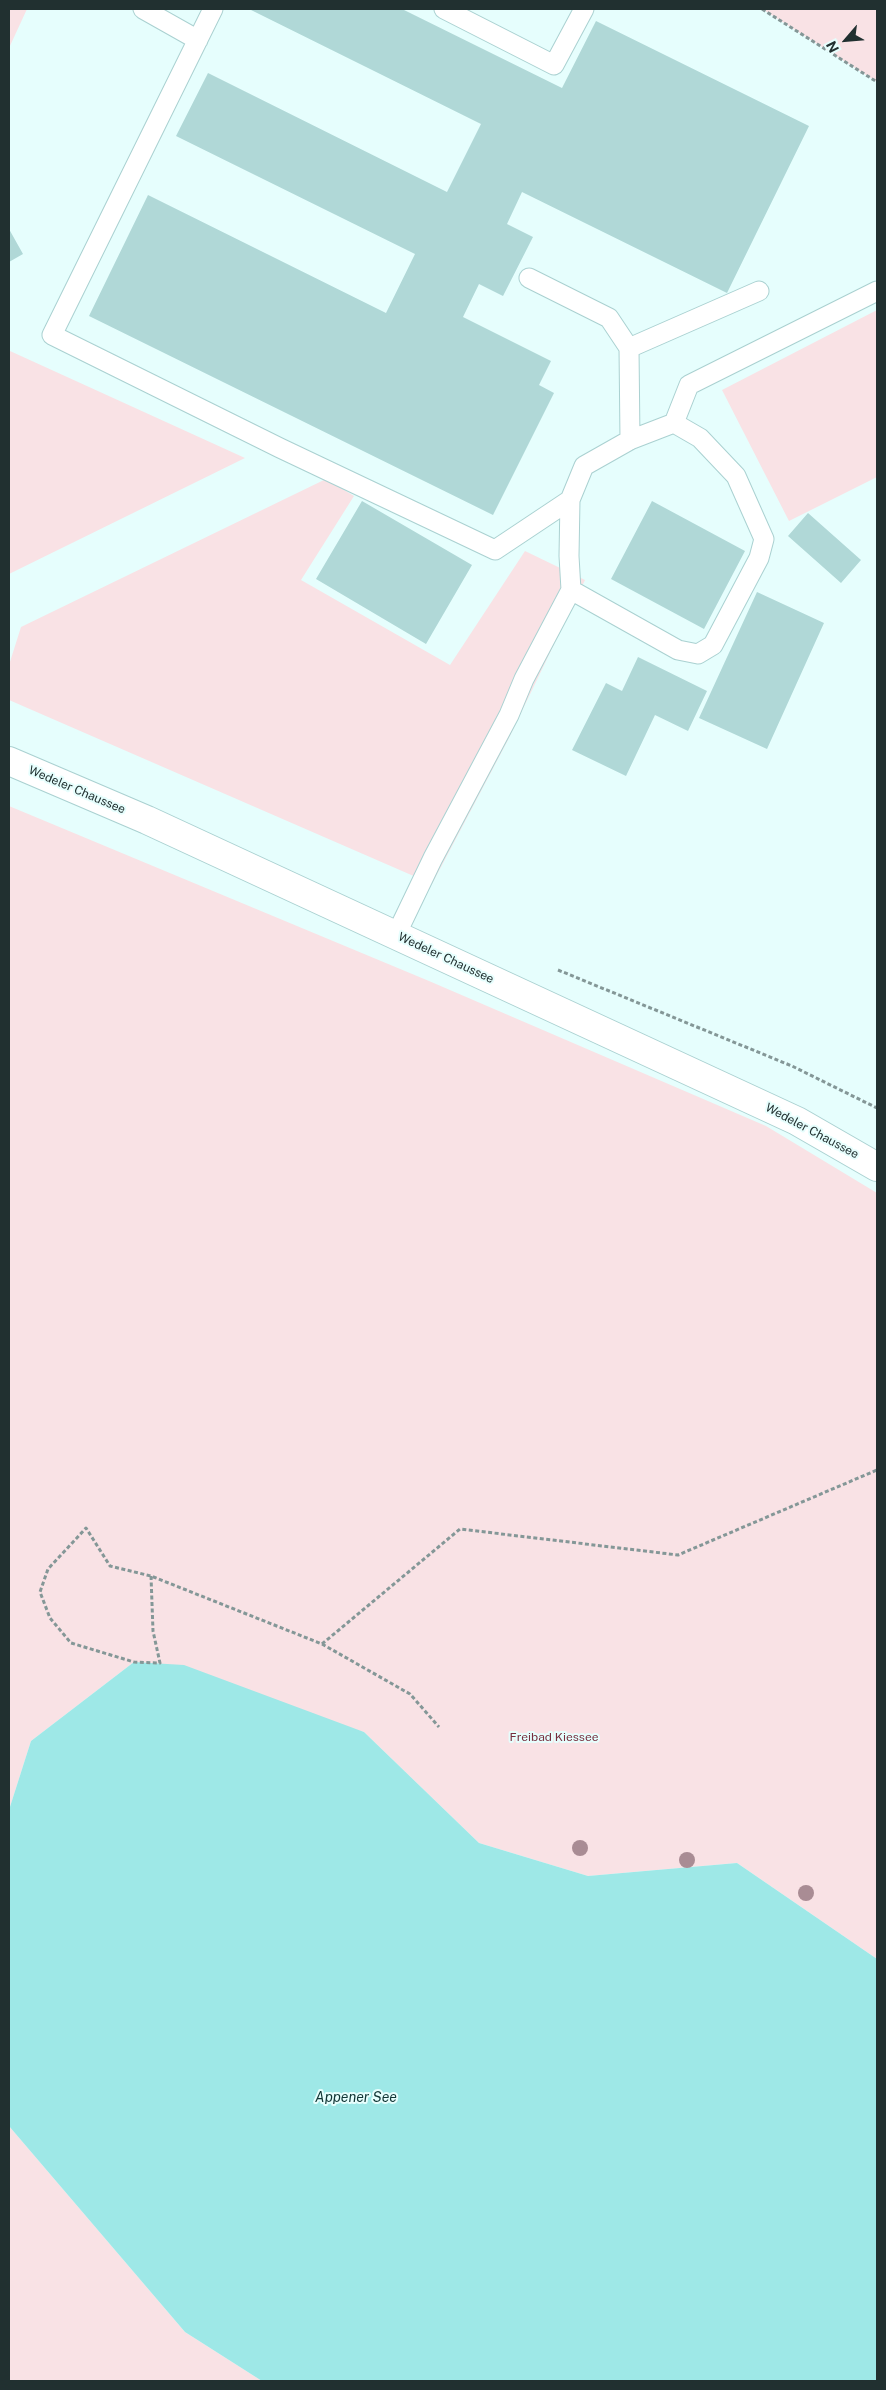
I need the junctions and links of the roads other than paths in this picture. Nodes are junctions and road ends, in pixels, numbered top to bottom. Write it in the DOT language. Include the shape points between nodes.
graph roads {
  1 [pos="143,9"];
  2 [pos="213,9"];
  3 [pos="444,9"];
  4 [pos="584,9"];
  5 [pos="198,40"];
  6 [pos="529,278"];
  7 [pos="759,291"];
  8 [pos="877,291"];
  9 [pos="629,348"];
  10 [pos="674,423"];
  11 [pos="630,440"];
  12 [pos="570,500"];
  13 [pos="571,590"];
  14 [pos="9,761"];
  15 [pos="396,934"];
  16 [pos="877,1166"];
  1 -- 5 [label="lane"];
  2 -- 5 [label="lane"];
  3 -- 4 [label="lane" via="554,65"];
  5 -- 12 [label="lane" via="52,335 495,550"];
  6 -- 9 [label="lane" via="609,318"];
  7 -- 9 [label="lane"];
  8 -- 10 [label="lane" via="689,385"];
  9 -- 11 [label="lane"];
  10 -- 11 [label="lane"];
  10 -- 13 [label="lane" via="700,438 736,476 764,539 759,558 713,645 698,654 678,650"];
  11 -- 12 [label="lane" via="584,466"];
  12 -- 13 [label="lane"];
  13 -- 15 [label="lane"];
  14 -- 15 [label="main road, Wedeler Chaussee"];
  15 -- 16 [label="main road, Wedeler Chaussee" via="797,1120"];
}
